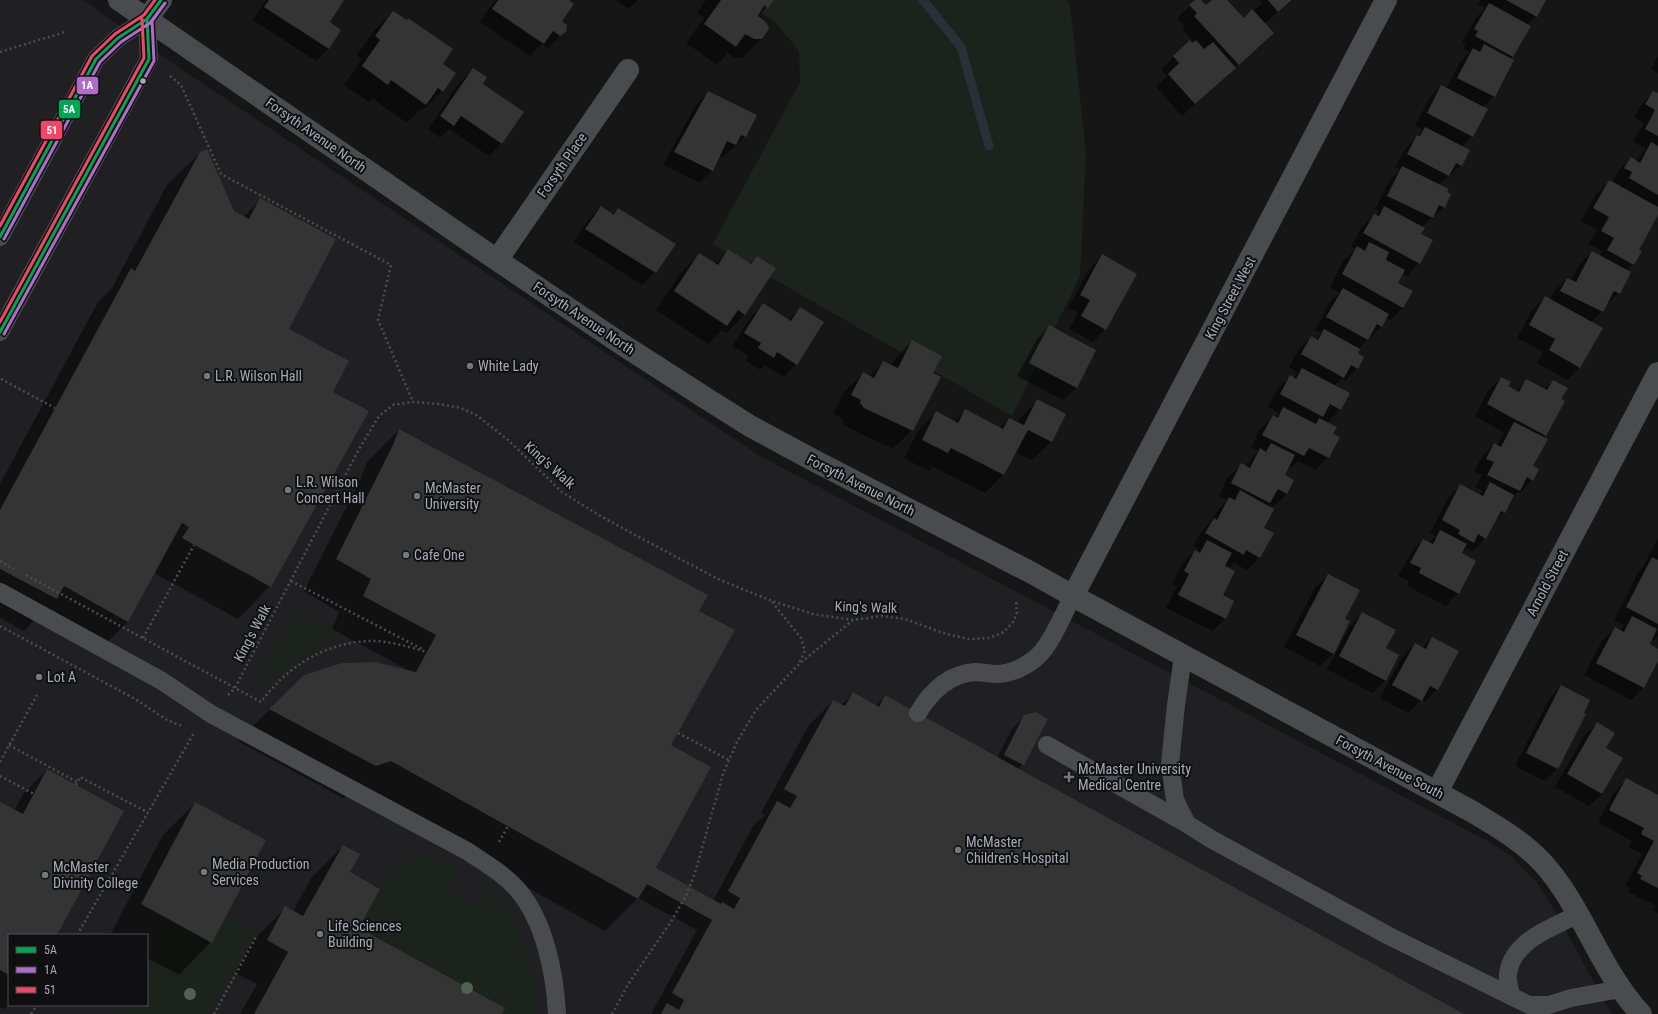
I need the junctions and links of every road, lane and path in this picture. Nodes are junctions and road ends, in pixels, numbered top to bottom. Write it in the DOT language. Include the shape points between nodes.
graph roads {
  1 [pos="120,0"];
  2 [pos="161,0"];
  3 [pos="1386,0"];
  4 [pos="147,19"];
  5 [pos="65,32"];
  6 [pos="0,52"];
  7 [pos="628,70"];
  8 [pos="170,76"];
  9 [pos="0,237"];
  10 [pos="497,260"];
  11 [pos="0,332"];
  12 [pos="1658,373"];
  13 [pos="1,379"];
  14 [pos="412,402"];
  15 [pos="55,408"];
  16 [pos="194,545"];
  17 [pos="0,561"];
  18 [pos="291,581"];
  19 [pos="0,592"];
  20 [pos="1073,596"];
  21 [pos="1018,600"];
  22 [pos="772,601"];
  23 [pos="853,620"];
  24 [pos="0,626"];
  25 [pos="143,638"];
  26 [pos="1183,656"];
  27 [pos="798,665"];
  28 [pos="234,688"];
  29 [pos="37,695"];
  30 [pos="918,713"];
  31 [pos="211,714"];
  32 [pos="194,732"];
  33 [pos="678,733"];
  34 [pos="10,745"];
  35 [pos="1047,745"];
  36 [pos="729,760"];
  37 [pos="0,762"];
  38 [pos="0,776"];
  39 [pos="1437,792"];
  40 [pos="34,794"];
  41 [pos="147,812"];
  42 [pos="1187,824"];
  43 [pos="1577,914"];
  44 [pos="78,934"];
  45 [pos="256,937"];
  46 [pos="1621,990"];
  47 [pos="1511,996"];
  48 [pos="214,1014"];
  49 [pos="557,1014"];
  50 [pos="612,1014"];
  51 [pos="1641,1014"];
  1 -- 4 [label="street, Forsyth Avenue North"];
  2 -- 4 [label="street"];
  3 -- 20 [label="street, King Street West"];
  4 -- 9 [label="lane" via="118,38 96,59"];
  4 -- 10 [label="street, Forsyth Avenue North"];
  4 -- 11 [label="lane" via="149,59"];
  5 -- 6 [label="path"];
  7 -- 10 [label="street, Forsyth Place"];
  8 -- 14 [label="path" via="180,85 221,174 391,266 378,320"];
  10 -- 20 [label="street, Forsyth Avenue North" via="750,426"];
  12 -- 39 [label="street, Arnold Street"];
  13 -- 15 [label="path"];
  14 -- 18 [label="path, King's Walk" via="393,405 379,416"];
  14 -- 22 [label="path, King's Walk" via="461,408 476,415 507,440 562,492 665,552 720,580"];
  16 -- 25 [label="path"];
  17 -- 25 [label="path"];
  18 -- 28 [label="path, King's Walk"];
  18 -- 28 [label="path" via="427,652 394,643 344,643 317,654 293,669 272,687 261,702"];
  19 -- 31 [label="lane" via="162,681"];
  20 -- 26 [label="street, Forsyth Avenue South"];
  20 -- 30 [label="lane" via="1047,646 1026,666 1004,674 977,672 958,675 934,690"];
  21 -- 23 [label="path, King's Walk" via="1017,614 1013,622 1004,632 989,638 968,639 905,619 882,616"];
  22 -- 23 [label="path, King's Walk" via="813,614"];
  22 -- 27 [label="path" via="801,638 805,651"];
  23 -- 27 [label="path"];
  24 -- 32 [label="path" via="136,699 167,720"];
  25 -- 28 [label="path"];
  26 -- 39 [label="street, Forsyth Avenue South"];
  26 -- 42 [label="lane" via="1170,764 1175,800"];
  27 -- 36 [label="path" via="756,710"];
  28 -- 31 [label="path, King's Walk"];
  29 -- 34 [label="path"];
  31 -- 32 [label="path, King's Walk"];
  31 -- 49 [label="lane" via="467,851 508,880 519,891 540,929 554,976"];
  32 -- 41 [label="path, King's Walk"];
  33 -- 36 [label="path"];
  34 -- 37 [label="path"];
  34 -- 41 [label="path" via="77,783 80,777"];
  35 -- 42 [label="lane"];
  36 -- 50 [label="path" via="686,896 629,983"];
  38 -- 40 [label="path"];
  39 -- 43 [label="street, Forsyth Avenue South" via="1505,831 1527,847 1553,876"];
  41 -- 44 [label="path, King's Walk"];
  42 -- 47 [label="lane" via="1389,936"];
  43 -- 46 [label="street, Forsyth Avenue South"];
  43 -- 47 [label="lane" via="1533,938 1514,955 1507,975"];
  45 -- 48 [label="path"];
  46 -- 47 [label="lane" via="1571,998 1549,1005 1529,1005"];
  46 -- 51 [label="street, Forsyth Avenue South"];
}
